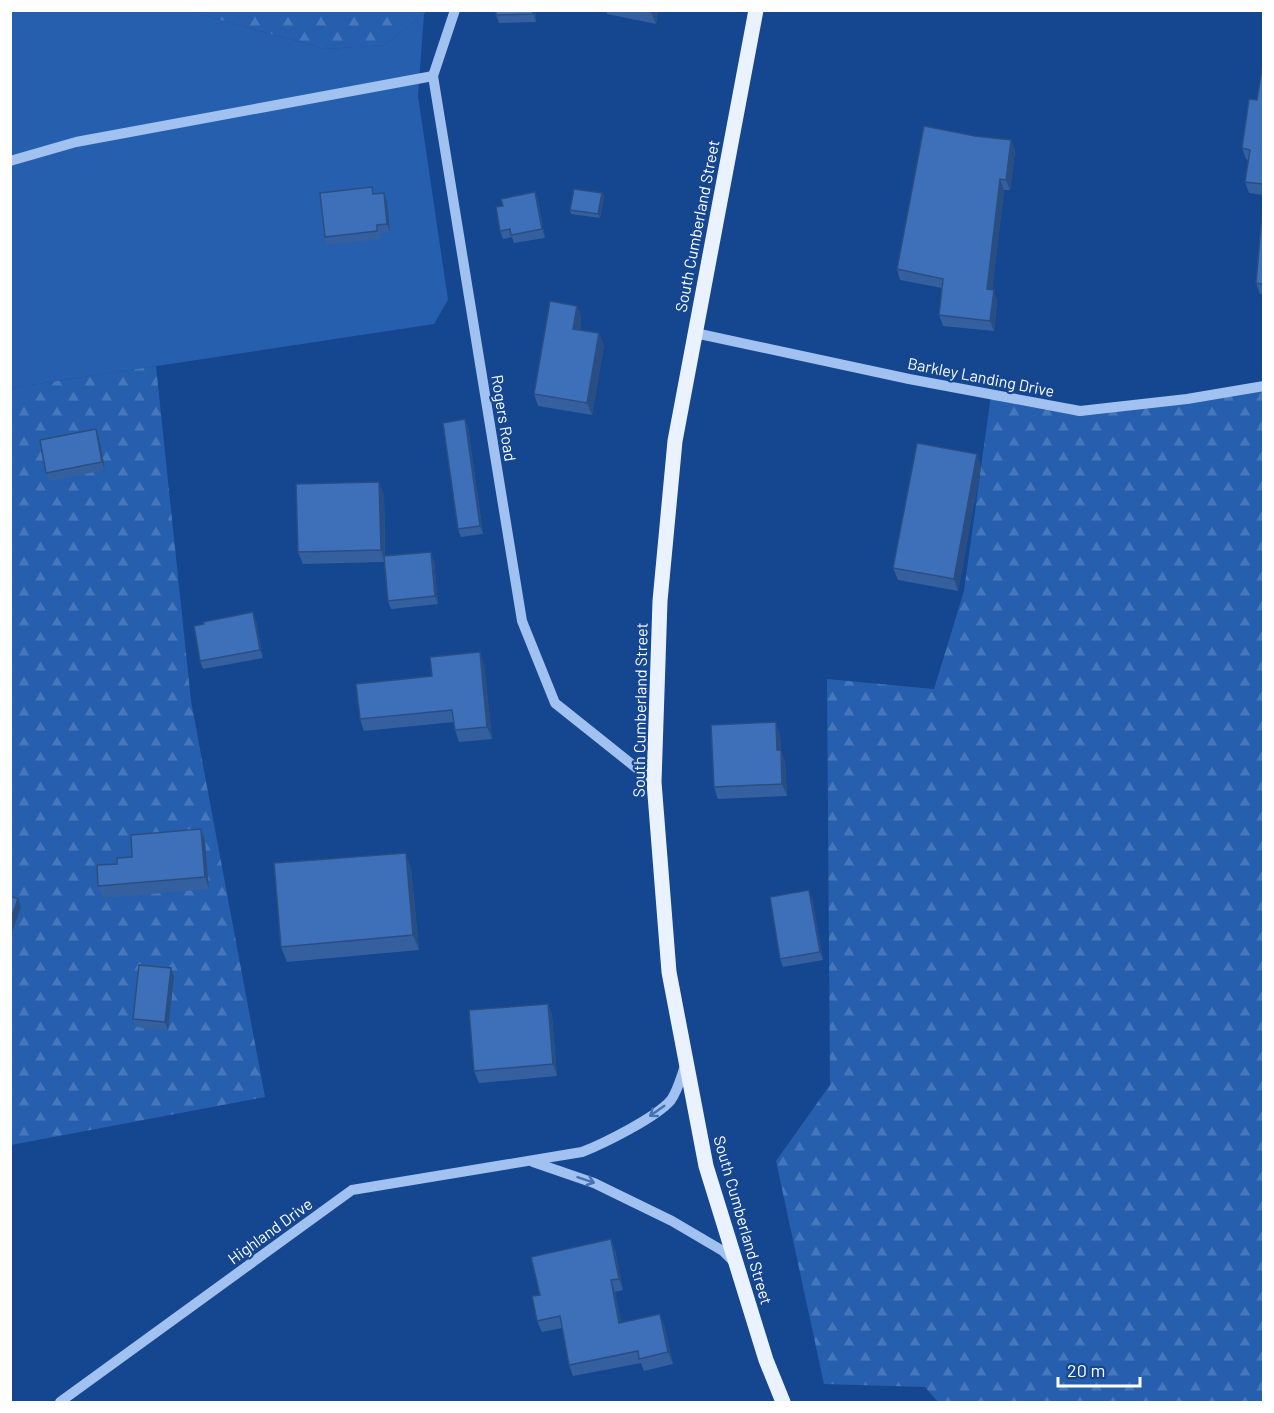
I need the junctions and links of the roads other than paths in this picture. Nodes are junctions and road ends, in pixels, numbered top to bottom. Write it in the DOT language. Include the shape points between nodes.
graph roads {
  1 [pos="455,10"];
  2 [pos="756,10"];
  3 [pos="433,76"];
  4 [pos="10,160"];
  5 [pos="694,333"];
  6 [pos="1263,386"];
  7 [pos="654,782"];
  8 [pos="686,1063"];
  9 [pos="530,1161"];
  10 [pos="736,1265"];
  11 [pos="60,1402"];
  12 [pos="783,1402"];
  1 -- 3 [label="street, Rogers Road"];
  2 -- 5 [label="main road, South Cumberland Street"];
  3 -- 4 [label="street" via="76,142"];
  3 -- 7 [label="street, Rogers Road" via="522,621 555,703"];
  5 -- 6 [label="street, Barkley Landing Drive" via="1080,411"];
  5 -- 7 [label="main road, South Cumberland Street" via="667,514"];
  7 -- 8 [label="main road, South Cumberland Street" via="669,972"];
  8 -- 9 [label="street, Highland Drive, one-way" via="677,1091 656,1112 602,1145"];
  8 -- 10 [label="main road, South Cumberland Street" via="705,1166"];
  9 -- 10 [label="street, one-way" via="594,1183 672,1221 723,1251"];
  9 -- 11 [label="street, Highland Drive" via="352,1190"];
  10 -- 12 [label="main road, South Cumberland Street"];
}
